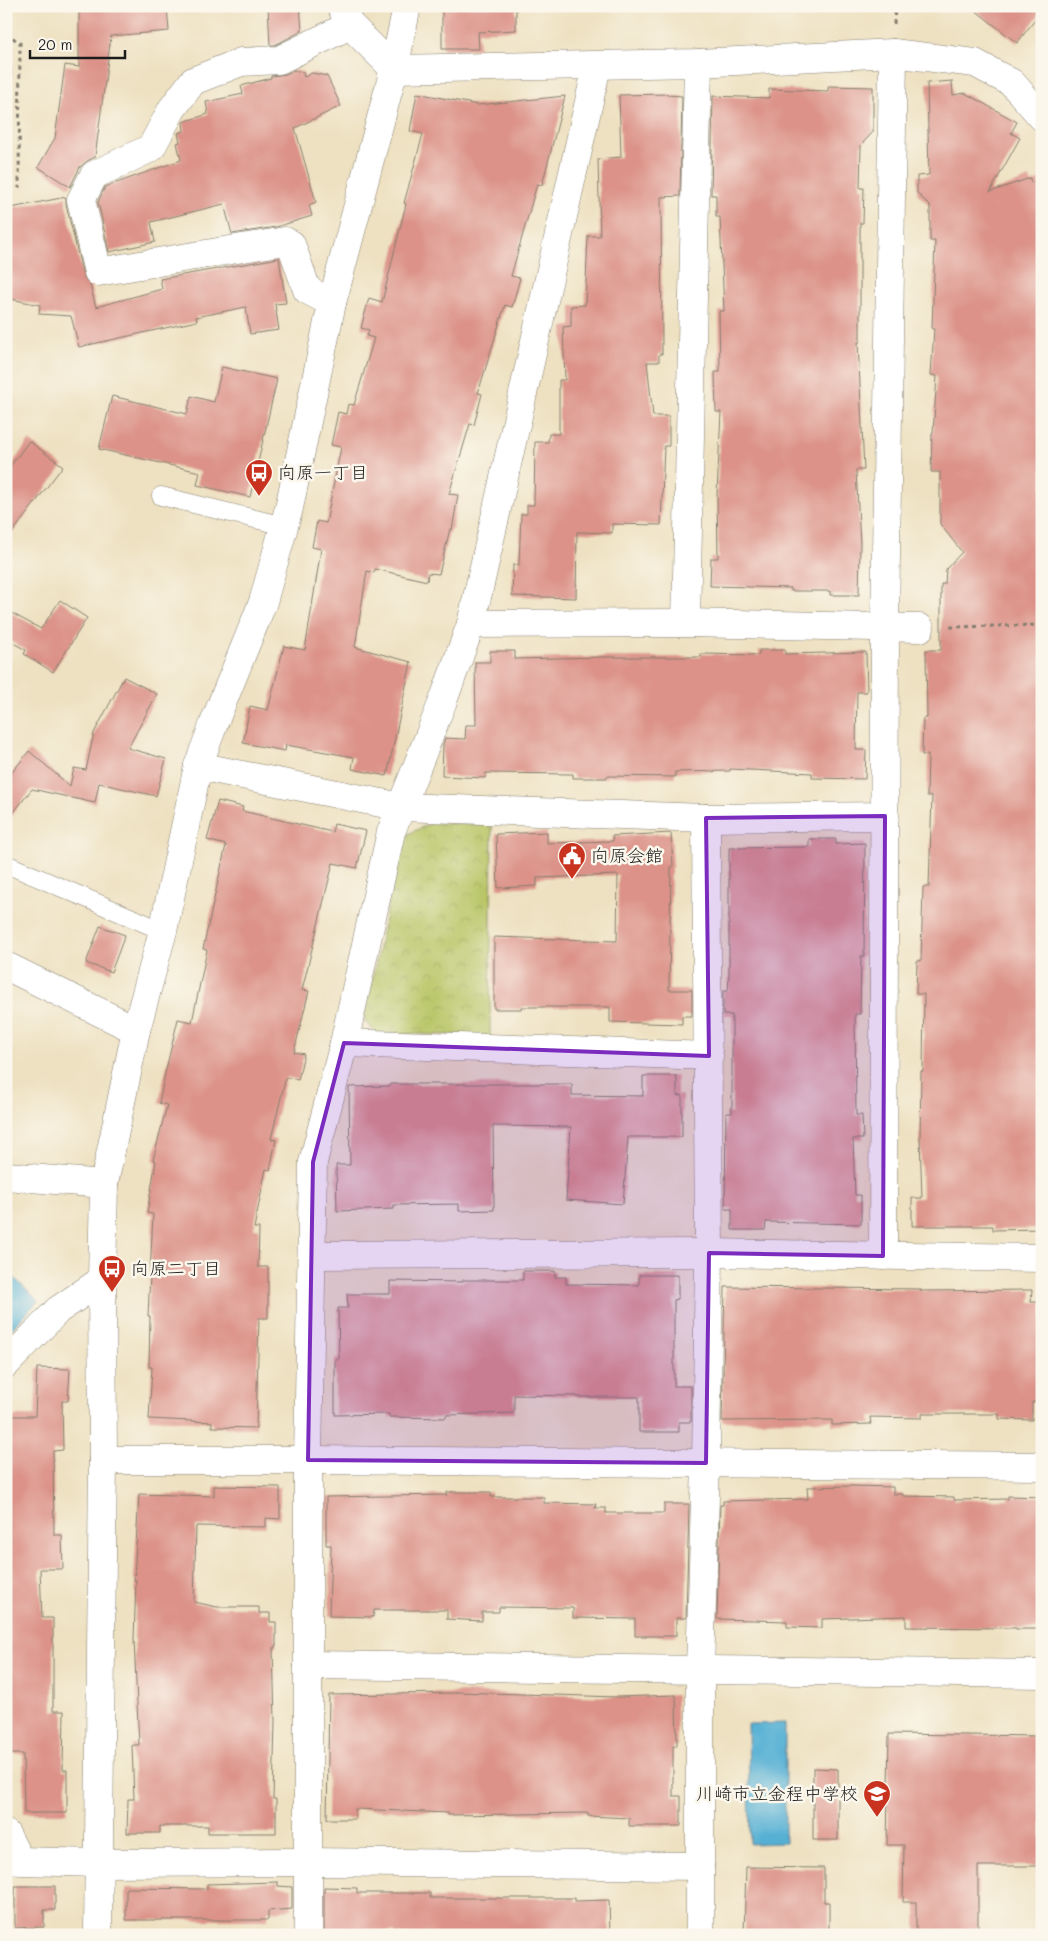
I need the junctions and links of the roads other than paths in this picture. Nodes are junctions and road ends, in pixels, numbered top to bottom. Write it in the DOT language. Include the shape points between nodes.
graph roads {
  1 [pos="407,6"];
  2 [pos="346,15"];
  3 [pos="893,52"];
  4 [pos="698,64"];
  5 [pos="597,66"];
  6 [pos="394,69"];
  7 [pos="1042,117"];
  8 [pos="332,303"];
  9 [pos="161,496"];
  10 [pos="284,526"];
  11 [pos="686,623"];
  12 [pos="471,624"];
  13 [pos="885,628"];
  14 [pos="920,628"];
  15 [pos="198,766"];
  16 [pos="401,806"];
  17 [pos="885,816"];
  18 [pos="706,818"];
  19 [pos="6,864"];
  20 [pos="163,931"];
  21 [pos="6,966"];
  22 [pos="136,1030"];
  23 [pos="344,1043"];
  24 [pos="709,1056"];
  25 [pos="6,1176"];
  26 [pos="104,1184"];
  27 [pos="709,1253"];
  28 [pos="312,1255"];
  29 [pos="883,1256"];
  30 [pos="1042,1258"];
  31 [pos="102,1280"];
  32 [pos="6,1364"];
  33 [pos="103,1460"];
  34 [pos="308,1460"];
  35 [pos="706,1463"];
  36 [pos="1042,1466"];
  37 [pos="308,1665"];
  38 [pos="700,1670"];
  39 [pos="1042,1674"];
  40 [pos="6,1834"];
  41 [pos="307,1862"];
  42 [pos="99,1863"];
  43 [pos="700,1866"];
  44 [pos="98,1935"];
  45 [pos="308,1935"];
  46 [pos="700,1935"];
  1 -- 6 [label="street"];
  2 -- 6 [label="street"];
  2 -- 8 [label="street" via="279,60 242,62 193,82 172,109 151,148 94,175 81,200 98,272 285,241 291,244 307,290"];
  3 -- 4 [label="street"];
  3 -- 7 [label="street" via="976,63 1012,83"];
  3 -- 13 [label="street"];
  4 -- 5 [label="street"];
  4 -- 11 [label="street"];
  5 -- 6 [label="street"];
  5 -- 12 [label="street"];
  6 -- 8 [label="street"];
  8 -- 10 [label="street"];
  9 -- 10 [label="lane"];
  10 -- 15 [label="street" via="263,602"];
  11 -- 12 [label="street"];
  11 -- 13 [label="street"];
  12 -- 16 [label="street"];
  13 -- 14 [label="street"];
  13 -- 17 [label="street"];
  15 -- 16 [label="street"];
  15 -- 20 [label="street"];
  16 -- 18 [label="street"];
  16 -- 23 [label="street" via="391,832"];
  17 -- 18 [label="street"];
  17 -- 29 [label="street"];
  18 -- 24 [label="street"];
  19 -- 20 [label="lane"];
  20 -- 22 [label="street"];
  21 -- 22 [label="street"];
  22 -- 26 [label="street"];
  23 -- 24 [label="street"];
  23 -- 28 [label="street" via="314,1162"];
  24 -- 27 [label="street"];
  25 -- 26 [label="street"];
  26 -- 31 [label="street"];
  27 -- 28 [label="street"];
  27 -- 29 [label="street"];
  27 -- 35 [label="street"];
  28 -- 34 [label="street"];
  29 -- 30 [label="street"];
  31 -- 32 [label="street" via="58,1310"];
  31 -- 33 [label="street"];
  33 -- 34 [label="street"];
  33 -- 42 [label="street"];
  34 -- 35 [label="street"];
  34 -- 37 [label="street"];
  35 -- 36 [label="street"];
  35 -- 38 [label="street"];
  37 -- 38 [label="street"];
  37 -- 41 [label="street"];
  38 -- 39 [label="street"];
  38 -- 43 [label="street"];
  40 -- 42 [label="street" via="20,1861"];
  41 -- 42 [label="street"];
  41 -- 43 [label="street"];
  41 -- 45 [label="street"];
  42 -- 44 [label="street"];
  43 -- 46 [label="street"];
}
